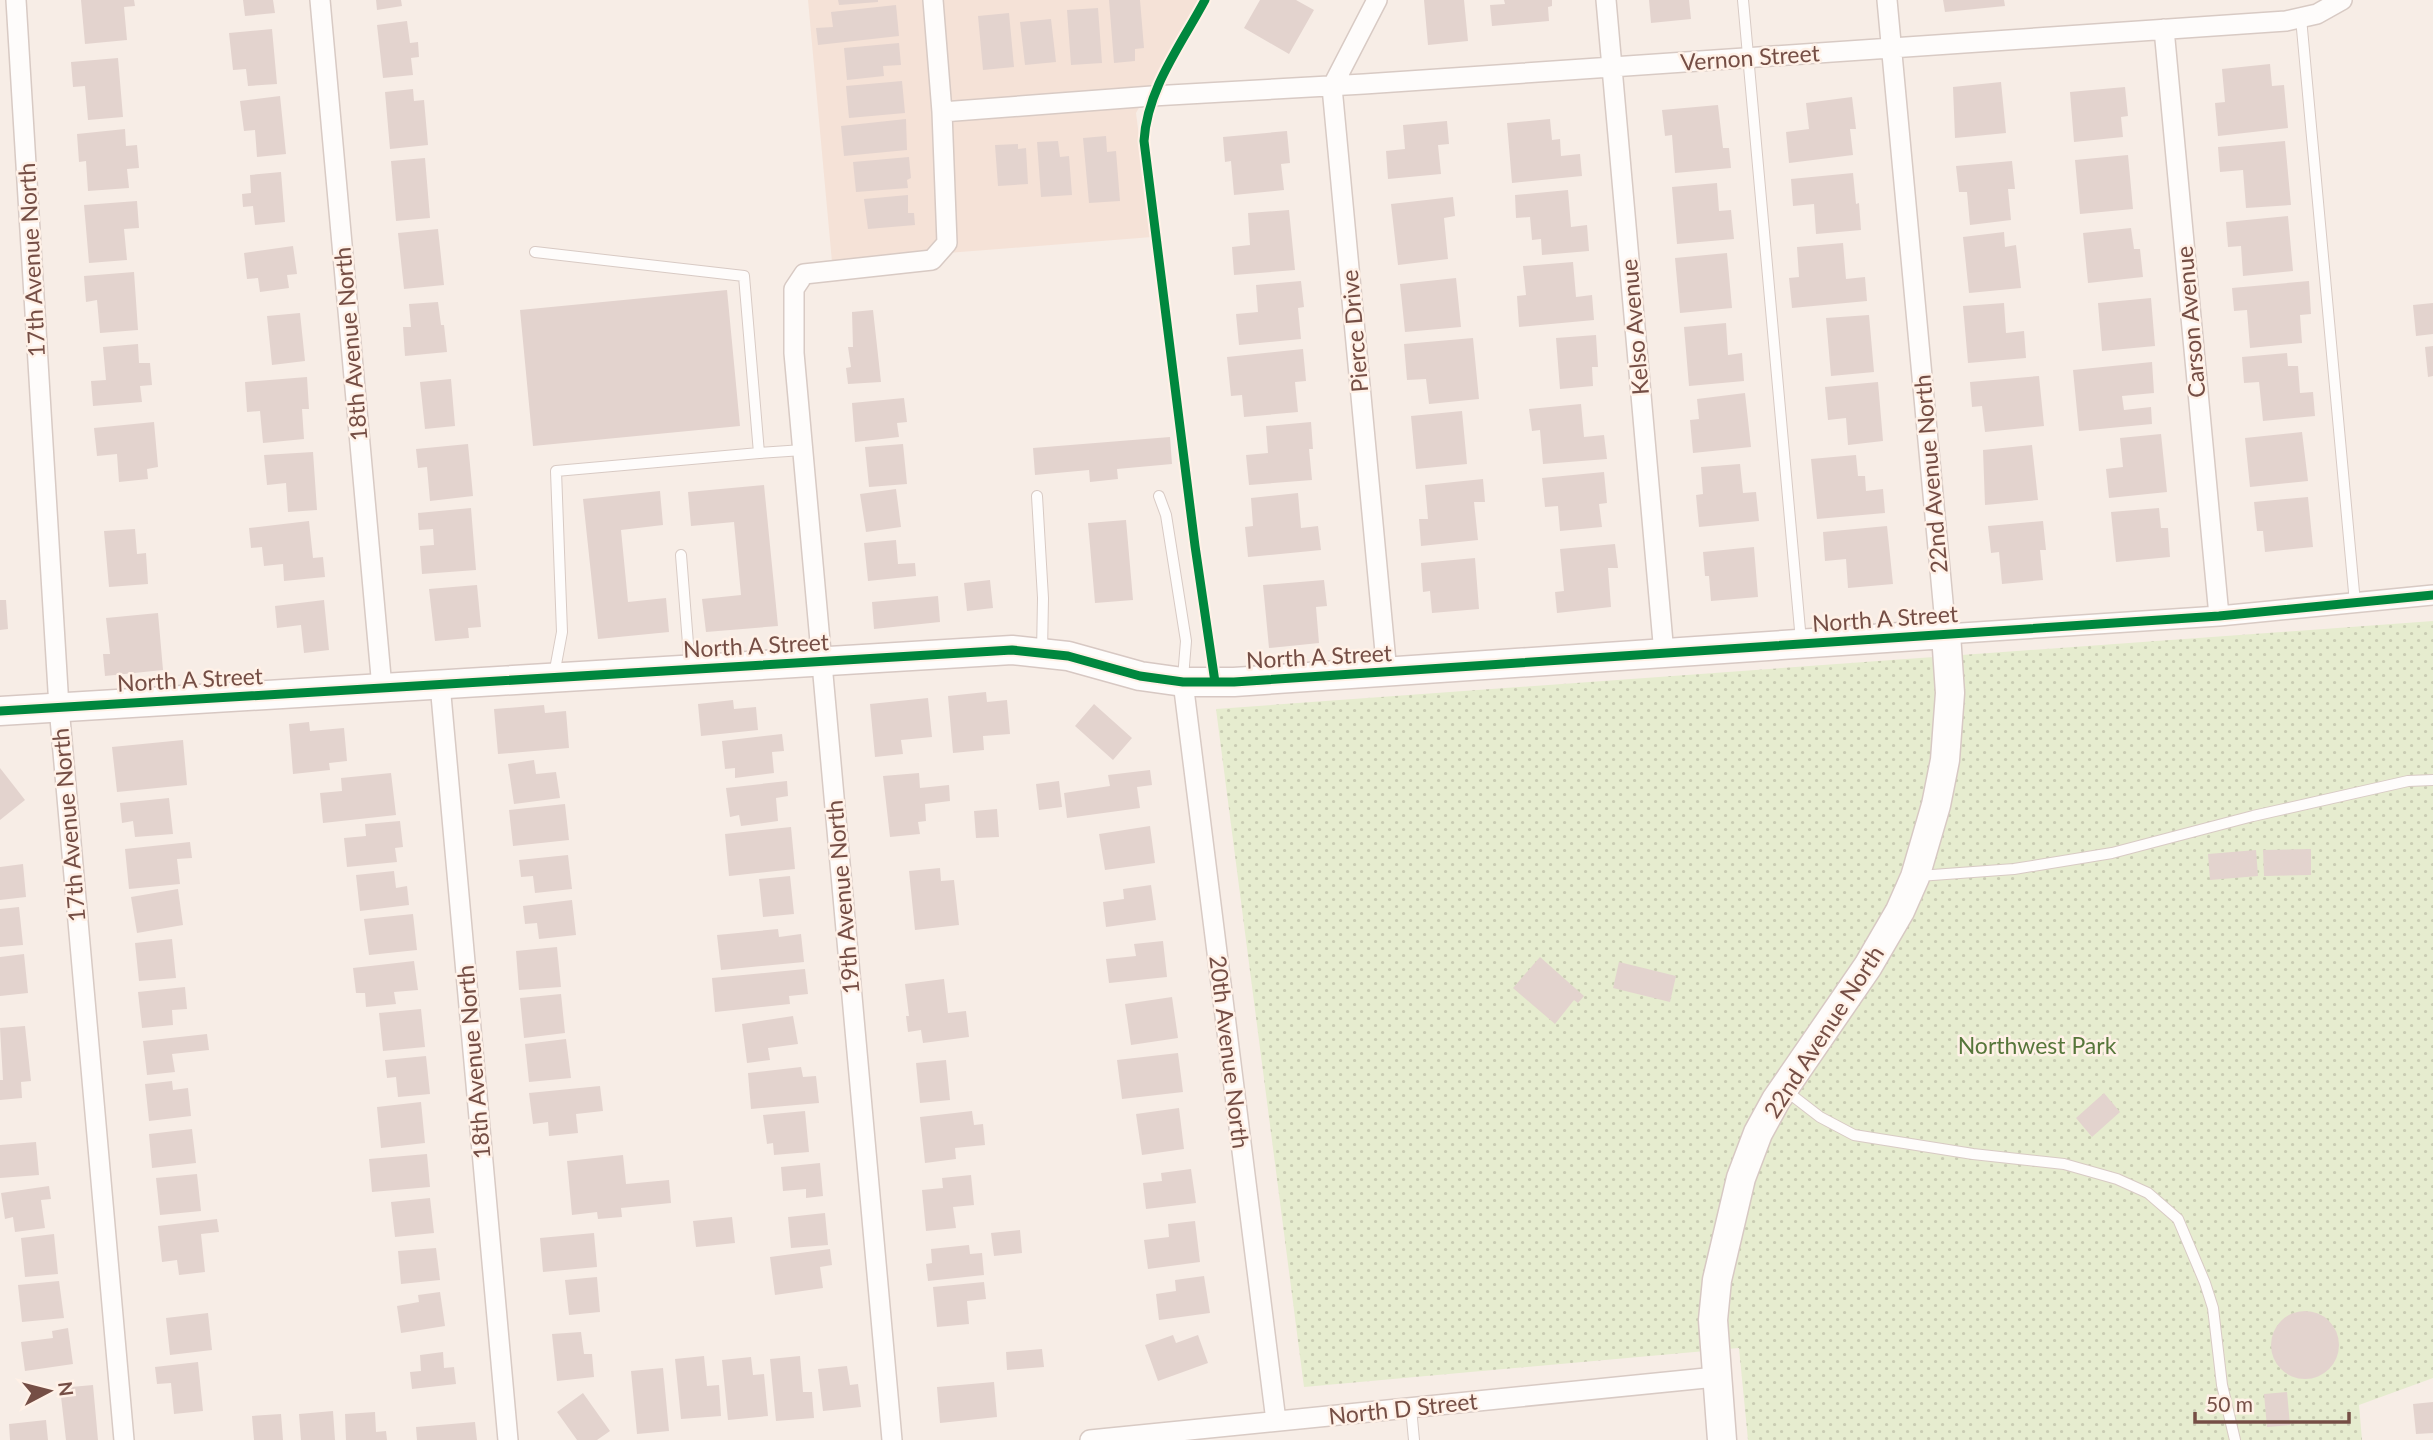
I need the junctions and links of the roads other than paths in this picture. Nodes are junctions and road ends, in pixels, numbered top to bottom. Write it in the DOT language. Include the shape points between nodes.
graph roads {
  1 [pos="16,0"];
  2 [pos="320,0"];
  3 [pos="933,0"];
  4 [pos="1377,0"];
  5 [pos="1606,0"];
  6 [pos="1743,0"];
  7 [pos="1887,0"];
  8 [pos="2342,0"];
  9 [pos="2301,18"];
  10 [pos="2164,29"];
  11 [pos="1891,48"];
  12 [pos="1748,58"];
  13 [pos="1612,67"];
  14 [pos="1332,86"];
  15 [pos="942,112"];
  16 [pos="535,252"];
  17 [pos="803,450"];
  18 [pos="759,453"];
  19 [pos="1037,496"];
  20 [pos="1159,496"];
  21 [pos="681,555"];
  22 [pos="2433,595"];
  23 [pos="2355,603"];
  24 [pos="2219,615"];
  25 [pos="1946,634"];
  26 [pos="1801,645"];
  27 [pos="1042,653"];
  28 [pos="1664,654"];
  29 [pos="822,662"];
  30 [pos="690,669"];
  31 [pos="1387,673"];
  32 [pos="553,677"];
  33 [pos="1183,682"];
  34 [pos="440,684"];
  35 [pos="382,688"];
  36 [pos="59,707"];
  37 [pos="0,711"];
  38 [pos="2433,780"];
  39 [pos="1915,877"];
  40 [pos="1784,1089"];
  41 [pos="1716,1377"];
  42 [pos="1411,1408"];
  43 [pos="1276,1421"];
  44 [pos="124,1440"];
  45 [pos="508,1440"];
  46 [pos="892,1440"];
  47 [pos="1090,1440"];
  48 [pos="1414,1440"];
  49 [pos="1722,1440"];
  50 [pos="2235,1440"];
  1 -- 36 [label="street, 17th Avenue North"];
  2 -- 35 [label="street, 18th Avenue North"];
  3 -- 15 [label="street"];
  4 -- 14 [label="street"];
  5 -- 13 [label="street, Kelso Avenue"];
  6 -- 12 [label="lane"];
  7 -- 11 [label="street, 22nd Avenue North"];
  8 -- 9 [label="street, Vernon Street"];
  9 -- 10 [label="street, Vernon Street"];
  9 -- 23 [label="lane"];
  10 -- 11 [label="street, Vernon Street"];
  10 -- 24 [label="street, Carson Avenue"];
  11 -- 12 [label="street, Vernon Street"];
  11 -- 25 [label="street, 22nd Avenue North"];
  12 -- 13 [label="street, Vernon Street"];
  12 -- 26 [label="lane"];
  13 -- 14 [label="street, Vernon Street"];
  13 -- 28 [label="street, Kelso Avenue"];
  14 -- 15 [label="street, Vernon Street"];
  14 -- 31 [label="street, Pierce Drive"];
  15 -- 17 [label="street, 19th Avenue North" via="947,243 932,260 804,274 794,289 794,353"];
  16 -- 18 [label="lane" via="744,276"];
  17 -- 18 [label="lane"];
  17 -- 29 [label="street, 19th Avenue North"];
  18 -- 32 [label="lane" via="556,471 562,632"];
  19 -- 27 [label="lane"];
  20 -- 33 [label="lane" via="1186,641"];
  21 -- 30 [label="lane"];
  22 -- 23 [label="street, North A Street"];
  23 -- 24 [label="street, North A Street"];
  24 -- 25 [label="street, North A Street"];
  25 -- 26 [label="street, North A Street"];
  25 -- 39 [label="street, 22nd Avenue North" via="1950,693 1945,760"];
  26 -- 28 [label="street, North A Street"];
  27 -- 29 [label="street, North A Street" via="1012,650"];
  27 -- 33 [label="street, North A Street"];
  28 -- 31 [label="street, North A Street"];
  29 -- 30 [label="street, North A Street"];
  29 -- 46 [label="street, 19th Avenue North"];
  30 -- 32 [label="street, North A Street"];
  31 -- 33 [label="street, North A Street"];
  32 -- 34 [label="street, North A Street"];
  33 -- 43 [label="street, 20th Avenue North"];
  34 -- 35 [label="street, North A Street"];
  34 -- 45 [label="street, 18th Avenue North"];
  35 -- 36 [label="street, North A Street"];
  36 -- 37 [label="street, North A Street"];
  36 -- 44 [label="street, 17th Avenue North"];
  38 -- 39 [label="lane" via="2408,781 2253,816 2112,853 2014,869"];
  39 -- 40 [label="street, 22nd Avenue North" via="1868,966"];
  40 -- 41 [label="street, 22nd Avenue North" via="1758,1133 1741,1178 1717,1280 1713,1320"];
  40 -- 50 [label="lane" via="1820,1117 1854,1135 2064,1164 2148,1193 2178,1219 2205,1283"];
  41 -- 42 [label="street, North D Street"];
  41 -- 49 [label="street, 22nd Avenue North"];
  42 -- 43 [label="street, North D Street"];
  42 -- 48 [label="lane"];
  43 -- 47 [label="street, North D Street"];
}
